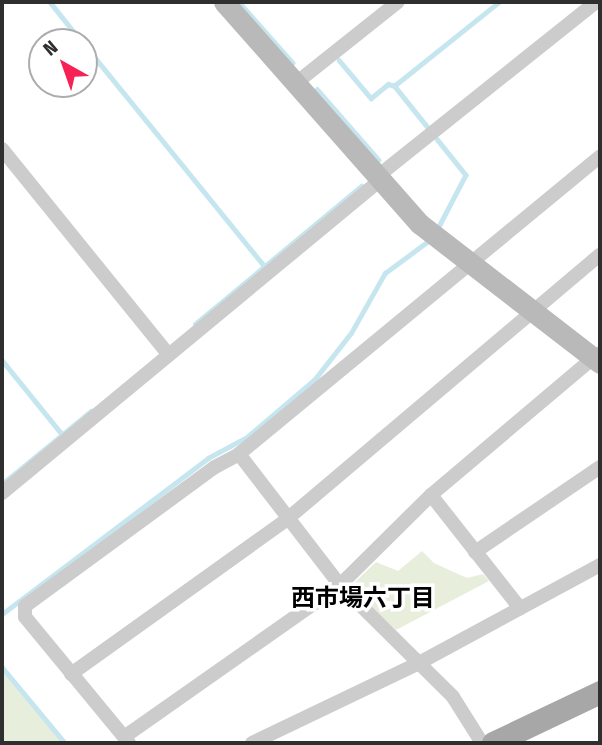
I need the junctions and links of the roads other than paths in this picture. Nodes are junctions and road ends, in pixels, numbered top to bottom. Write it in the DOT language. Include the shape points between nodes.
graph roads {
  1 [pos="225,2"];
  2 [pos="398,2"];
  3 [pos="596,2"];
  4 [pos="296,83"];
  5 [pos="2,149"];
  6 [pos="600,156"];
  7 [pos="379,178"];
  8 [pos="600,255"];
  9 [pos="471,260"];
  10 [pos="534,308"];
  11 [pos="169,355"];
  12 [pos="598,357"];
  13 [pos="239,454"];
  14 [pos="600,467"];
  15 [pos="2,493"];
  16 [pos="431,495"];
  17 [pos="286,520"];
  18 [pos="475,552"];
  19 [pos="600,565"];
  20 [pos="340,586"];
  21 [pos="520,608"];
  22 [pos="419,663"];
  23 [pos="71,674"];
  24 [pos="600,692"];
  25 [pos="126,740"];
  26 [pos="252,743"];
  27 [pos="482,743"];
  28 [pos="493,743"];
  1 -- 4 [label="street"];
  2 -- 4 [label="street"];
  3 -- 7 [label="street"];
  4 -- 7 [label="street"];
  5 -- 11 [label="street"];
  6 -- 9 [label="street"];
  7 -- 9 [label="street" via="420,224"];
  7 -- 11 [label="street"];
  8 -- 10 [label="street"];
  9 -- 10 [label="street"];
  9 -- 13 [label="street"];
  10 -- 12 [label="street"];
  10 -- 17 [label="street"];
  11 -- 15 [label="street"];
  12 -- 16 [label="street"];
  13 -- 17 [label="street"];
  13 -- 23 [label="street" via="25,606 25,617"];
  14 -- 18 [label="street"];
  16 -- 18 [label="street"];
  16 -- 20 [label="street"];
  17 -- 20 [label="street"];
  17 -- 23 [label="street"];
  18 -- 21 [label="street"];
  19 -- 21 [label="street"];
  20 -- 22 [label="street"];
  20 -- 25 [label="street"];
  21 -- 22 [label="street"];
  22 -- 26 [label="street"];
  22 -- 27 [label="street" via="453,696"];
  23 -- 25 [label="street"];
  24 -- 28 [label="main road"];
}
